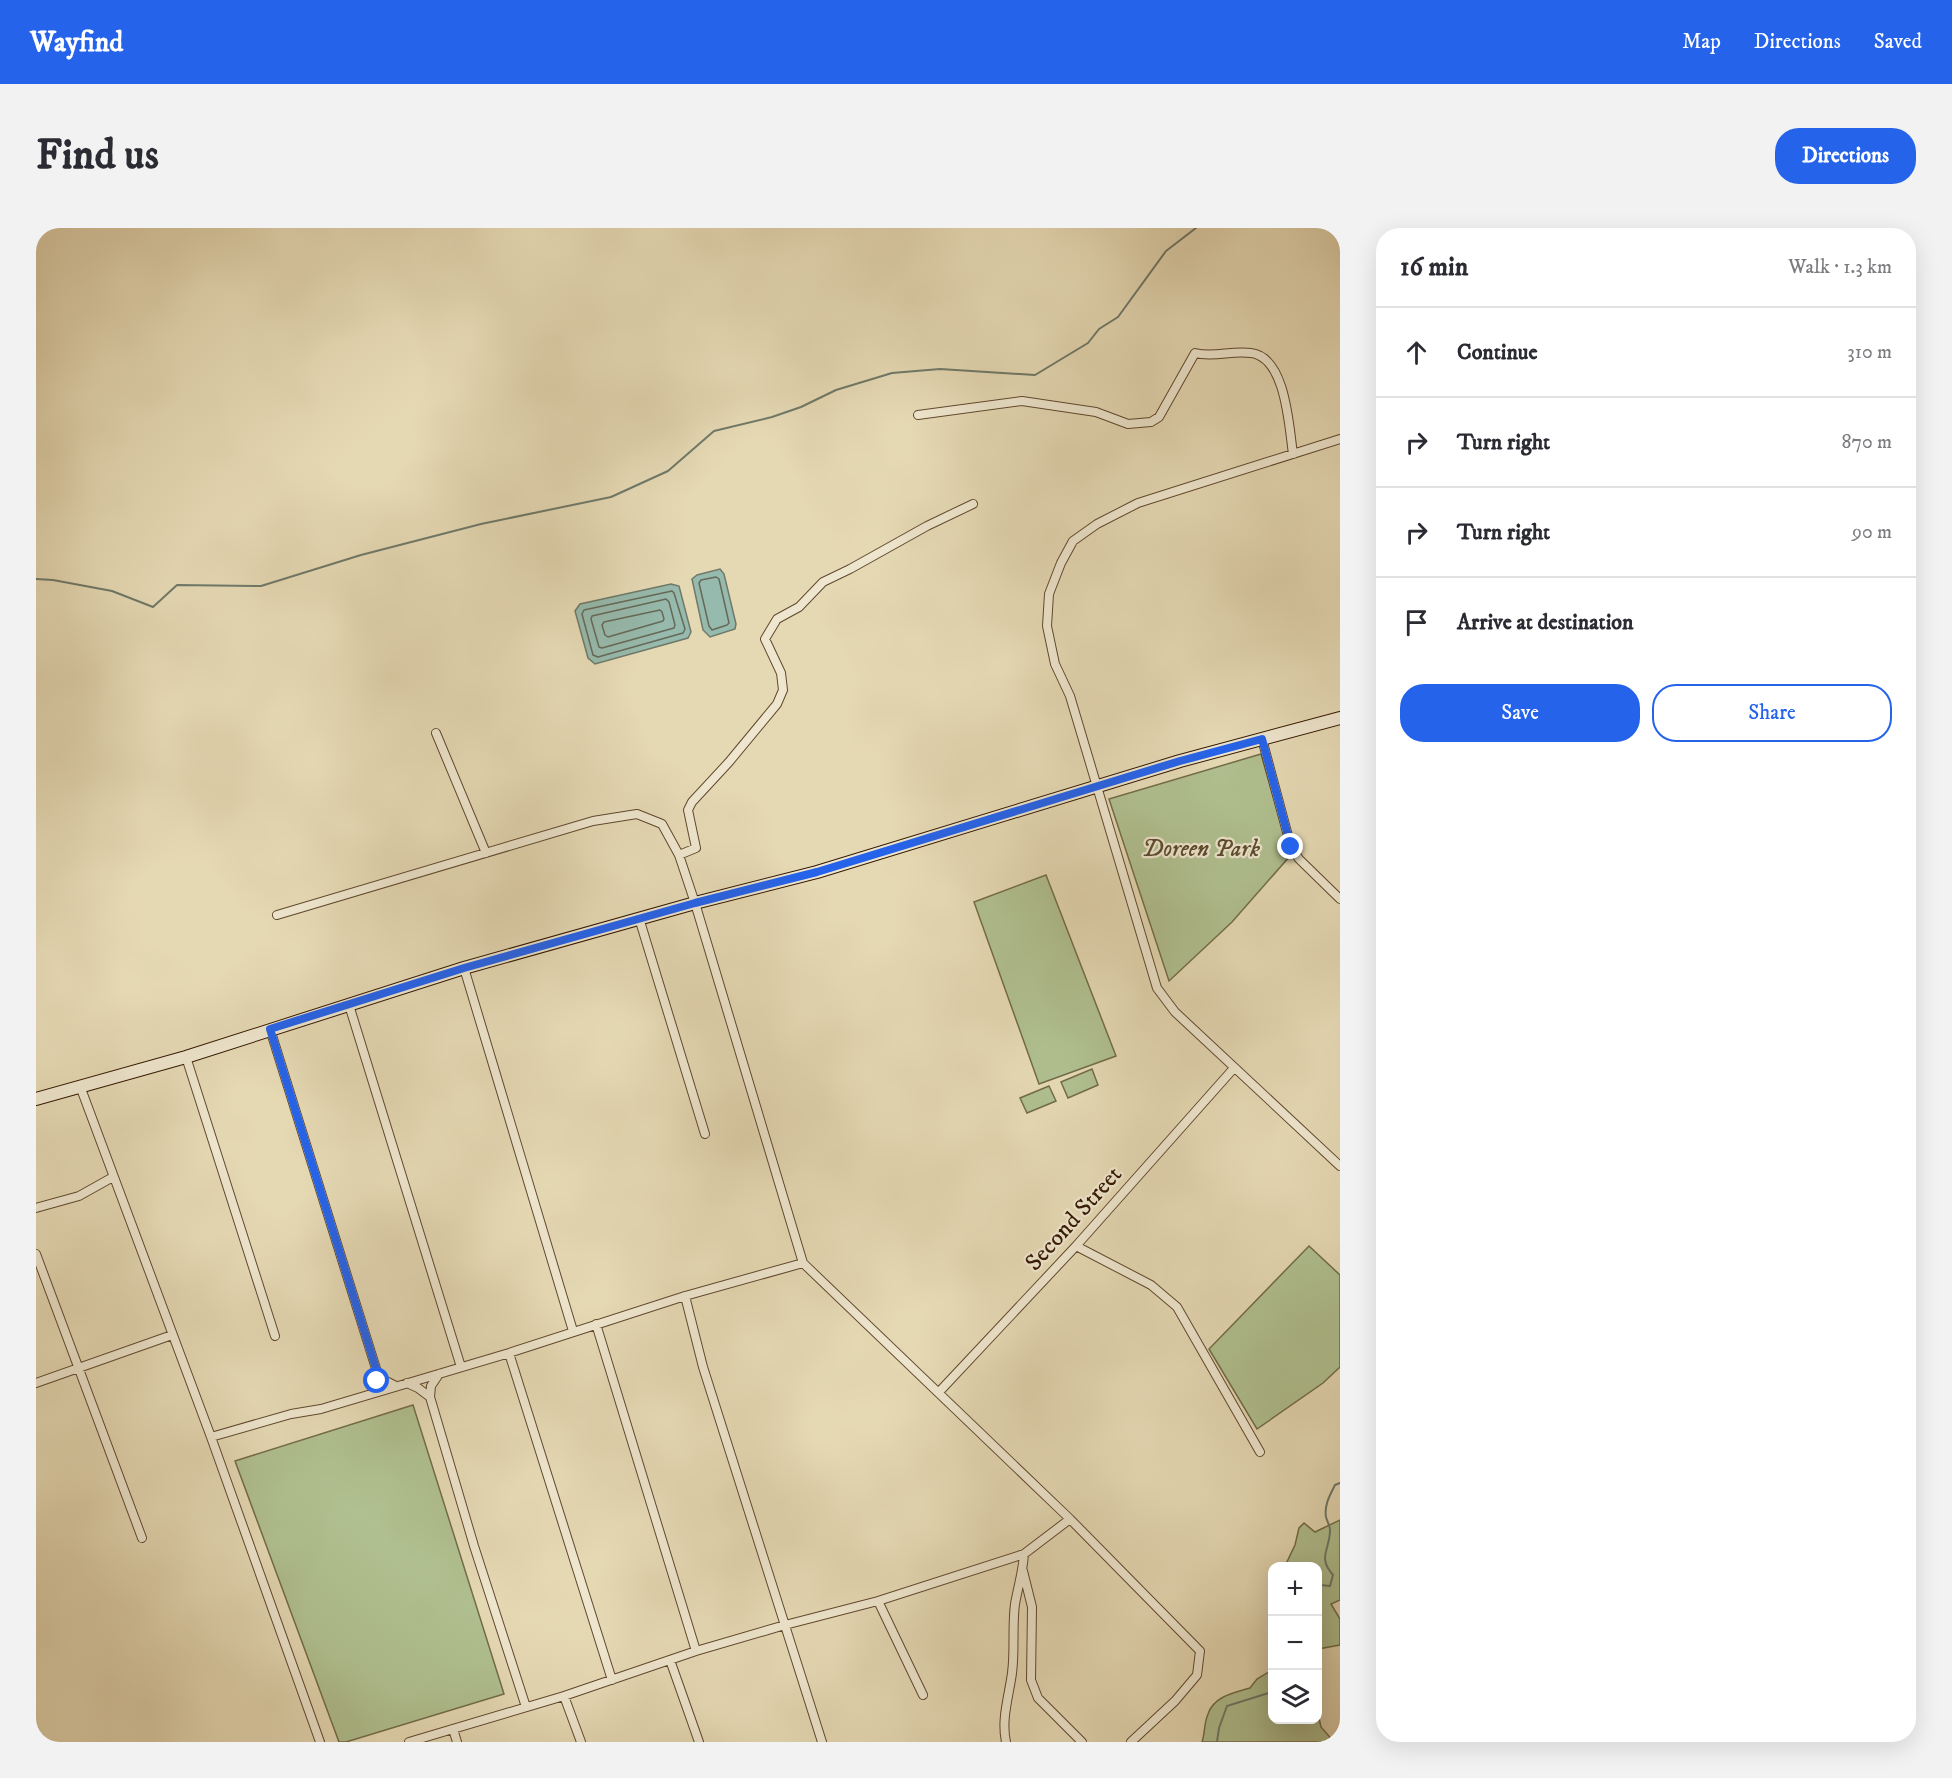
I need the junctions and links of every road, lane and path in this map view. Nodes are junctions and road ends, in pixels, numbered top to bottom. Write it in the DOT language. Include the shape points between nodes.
graph roads {
  1 [pos="918,415"];
  2 [pos="1340,439"];
  3 [pos="1293,453"];
  4 [pos="973,504"];
  5 [pos="1340,718"];
  6 [pos="436,733"];
  7 [pos="1262,739"];
  8 [pos="1097,787"];
  9 [pos="486,853"];
  10 [pos="679,855"];
  11 [pos="1340,899"];
  12 [pos="695,903"];
  13 [pos="277,915"];
  14 [pos="639,918"];
  15 [pos="464,968"];
  16 [pos="349,1005"];
  17 [pos="270,1029"];
  18 [pos="186,1057"];
  19 [pos="1234,1068"];
  20 [pos="80,1086"];
  21 [pos="36,1099"];
  22 [pos="705,1134"];
  23 [pos="1340,1166"];
  24 [pos="113,1177"];
  25 [pos="36,1208"];
  26 [pos="1076,1246"];
  27 [pos="36,1254"];
  28 [pos="803,1263"];
  29 [pos="685,1296"];
  30 [pos="596,1324"];
  31 [pos="573,1331"];
  32 [pos="172,1335"];
  33 [pos="275,1335"];
  34 [pos="509,1353"];
  35 [pos="461,1367"];
  36 [pos="78,1368"];
  37 [pos="440,1373"];
  38 [pos="378,1375"];
  39 [pos="36,1383"];
  40 [pos="406,1383"];
  41 [pos="396,1386"];
  42 [pos="939,1392"];
  43 [pos="371,1394"];
  44 [pos="430,1397"];
  45 [pos="211,1437"];
  46 [pos="1260,1452"];
  47 [pos="1070,1519"];
  48 [pos="142,1538"];
  49 [pos="1024,1554"];
  50 [pos="1023,1571"];
  51 [pos="878,1600"];
  52 [pos="785,1625"];
  53 [pos="696,1651"];
  54 [pos="670,1660"];
  55 [pos="612,1680"];
  56 [pos="923,1695"];
  57 [pos="564,1696"];
  58 [pos="526,1707"];
  59 [pos="453,1729"];
  60 [pos="320,1742"];
  61 [pos="409,1742"];
  62 [pos="457,1742"];
  63 [pos="580,1742"];
  64 [pos="699,1742"];
  65 [pos="822,1742"];
  66 [pos="1006,1742"];
  67 [pos="1082,1742"];
  68 [pos="1131,1742"];
  1 -- 3 [label="street" via="1022,401 1096,412 1128,424 1151,422 1159,417 1195,353 1211,356 1251,352 1274,369 1283,392"];
  2 -- 3 [label="street"];
  3 -- 8 [label="street" via="1138,503 1073,541 1060,563 1048,594 1047,626 1055,664 1070,696"];
  4 -- 10 [label="street" via="823,582 799,607 777,619 765,639 781,673 783,690 777,704 692,802 688,810 696,848"];
  5 -- 7 [label="main road"];
  6 -- 9 [label="street"];
  7 -- 8 [label="main road"];
  7 -- 11 [label="street" via="1291,847"];
  8 -- 12 [label="main road" via="817,872"];
  8 -- 19 [label="street" via="1157,988 1175,1012"];
  9 -- 10 [label="street" via="593,821 637,814 662,825"];
  9 -- 13 [label="street"];
  10 -- 12 [label="street"];
  12 -- 14 [label="main road"];
  12 -- 28 [label="street"];
  14 -- 15 [label="main road"];
  14 -- 22 [label="street"];
  15 -- 16 [label="main road"];
  15 -- 31 [label="street"];
  16 -- 17 [label="main road"];
  16 -- 35 [label="street"];
  17 -- 18 [label="main road"];
  17 -- 38 [label="street"];
  18 -- 20 [label="main road"];
  18 -- 33 [label="street"];
  19 -- 23 [label="street"];
  19 -- 26 [label="street, Second Street"];
  20 -- 21 [label="main road"];
  20 -- 24 [label="street"];
  24 -- 25 [label="street" via="79,1196"];
  24 -- 32 [label="street"];
  26 -- 42 [label="street, Second Street"];
  26 -- 46 [label="street" via="1151,1285 1177,1307"];
  27 -- 36 [label="street"];
  28 -- 29 [label="street"];
  28 -- 42 [label="street"];
  29 -- 30 [label="street"];
  29 -- 52 [label="street" via="703,1367"];
  30 -- 31 [label="street"];
  30 -- 53 [label="street"];
  31 -- 34 [label="street"];
  32 -- 36 [label="street"];
  32 -- 45 [label="street"];
  34 -- 35 [label="street"];
  34 -- 55 [label="street"];
  35 -- 37 [label="street"];
  36 -- 39 [label="street"];
  36 -- 48 [label="street"];
  37 -- 40 [label="street"];
  37 -- 44 [label="street" via="431,1386"];
  38 -- 41 [label="street"];
  38 -- 43 [label="street"];
  40 -- 41 [label="street"];
  40 -- 44 [label="street"];
  41 -- 43 [label="street"];
  42 -- 47 [label="street"];
  43 -- 45 [label="street"];
  44 -- 58 [label="street"];
  45 -- 60 [label="street"];
  47 -- 49 [label="street"];
  47 -- 68 [label="street" via="1200,1651 1197,1675 1176,1701"];
  49 -- 50 [label="street"];
  49 -- 51 [label="street"];
  50 -- 66 [label="street" via="1015,1605"];
  50 -- 67 [label="street" via="1032,1607 1031,1680 1038,1698"];
  51 -- 52 [label="street"];
  51 -- 56 [label="street"];
  52 -- 53 [label="street"];
  52 -- 65 [label="street"];
  53 -- 54 [label="street"];
  54 -- 55 [label="street"];
  54 -- 64 [label="street"];
  55 -- 57 [label="street"];
  57 -- 58 [label="street"];
  57 -- 63 [label="street"];
  58 -- 59 [label="street"];
  59 -- 61 [label="street"];
  59 -- 62 [label="street"];
}
